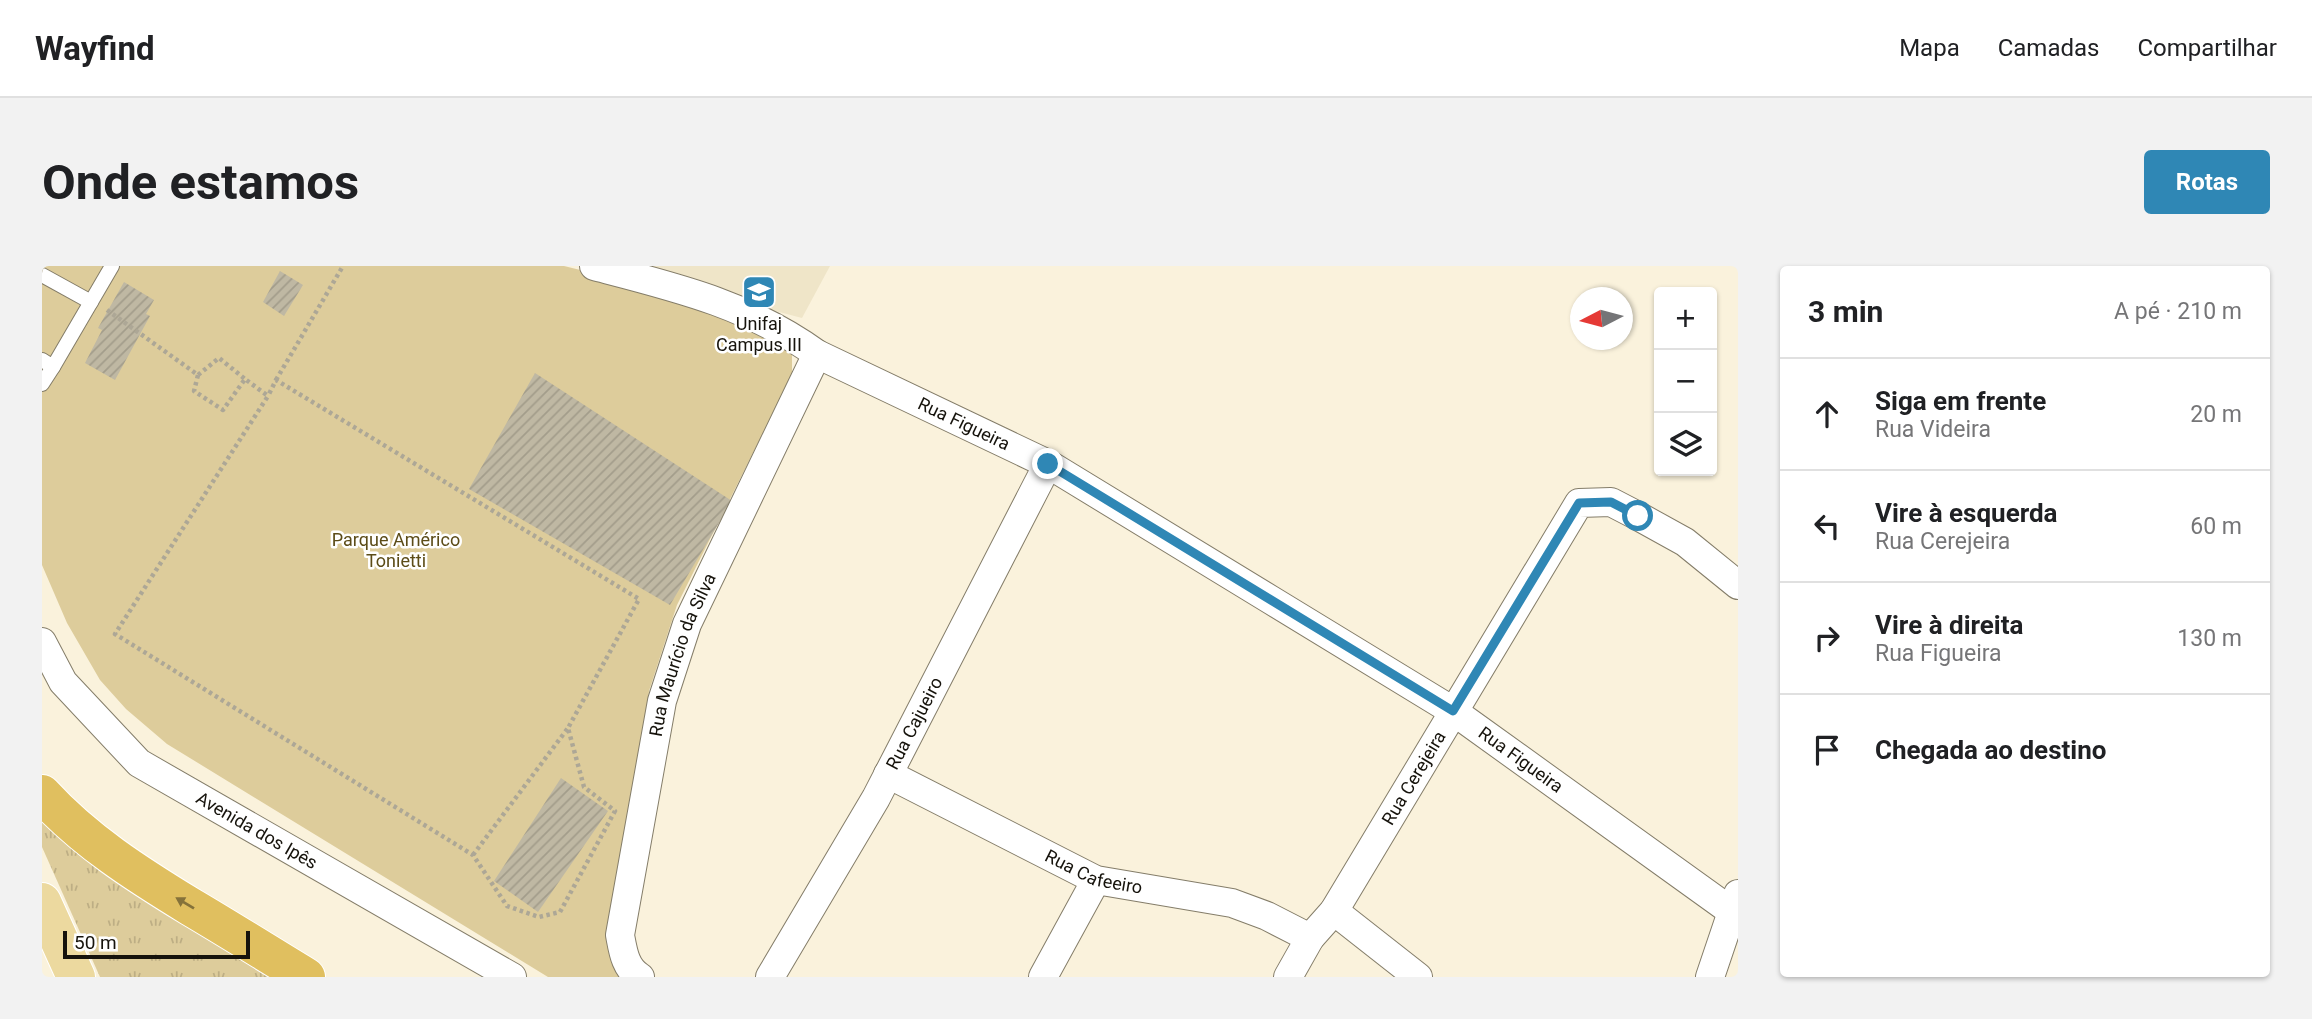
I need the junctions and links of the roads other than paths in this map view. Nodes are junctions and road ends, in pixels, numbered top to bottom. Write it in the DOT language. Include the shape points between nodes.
graph roads {
  1 [pos="112,266"];
  2 [pos="594,266"];
  3 [pos="42,275"];
  4 [pos="92,300"];
  5 [pos="817,354"];
  6 [pos="48,363"];
  7 [pos="42,384"];
  8 [pos="1048,464"];
  9 [pos="1738,585"];
  10 [pos="42,642"];
  11 [pos="1453,711"];
  12 [pos="888,774"];
  13 [pos="42,794"];
  14 [pos="1096,880"];
  15 [pos="42,902"];
  16 [pos="1734,903"];
  17 [pos="1334,911"];
  18 [pos="1310,938"];
  19 [pos="637,976"];
  20 [pos="76,977"];
  21 [pos="306,977"];
  22 [pos="512,977"];
  23 [pos="770,977"];
  24 [pos="1043,977"];
  25 [pos="1287,977"];
  26 [pos="1418,977"];
  27 [pos="1710,977"];
  1 -- 4 [label="lane"];
  2 -- 5 [label="street, Rua Figueira" via="694,292 739,309 788,333"];
  3 -- 4 [label="lane"];
  4 -- 6 [label="lane"];
  5 -- 8 [label="street, Rua Figueira"];
  5 -- 19 [label="street, Rua Maurício da Silva" via="687,624 662,701 620,935 624,958"];
  6 -- 7 [label="lane"];
  8 -- 11 [label="street, Rua Figueira"];
  8 -- 12 [label="street, Rua Cajueiro"];
  9 -- 11 [label="street, Rua Cerejeira" via="1685,542 1611,502 1579,503"];
  10 -- 22 [label="street, Avenida dos Ipês" via="63,682 139,763"];
  11 -- 16 [label="street, Rua Figueira"];
  11 -- 17 [label="street, Rua Cerejeira"];
  12 -- 14 [label="street, Rua Cafeeiro"];
  12 -- 23 [label="street, Rua Cajueiro"];
  21 -- 13 [label="highway, one-way" via="136,874 99,848"];
  14 -- 18 [label="street, Rua Cafeeiro" via="1232,904"];
  14 -- 24 [label="street"];
  15 -- 20 [label="main road"];
  16 -- 27 [label="street"];
  17 -- 18 [label="street, Rua Cerejeira"];
  17 -- 26 [label="street"];
  18 -- 25 [label="street, Rua Cerejeira"];
}
